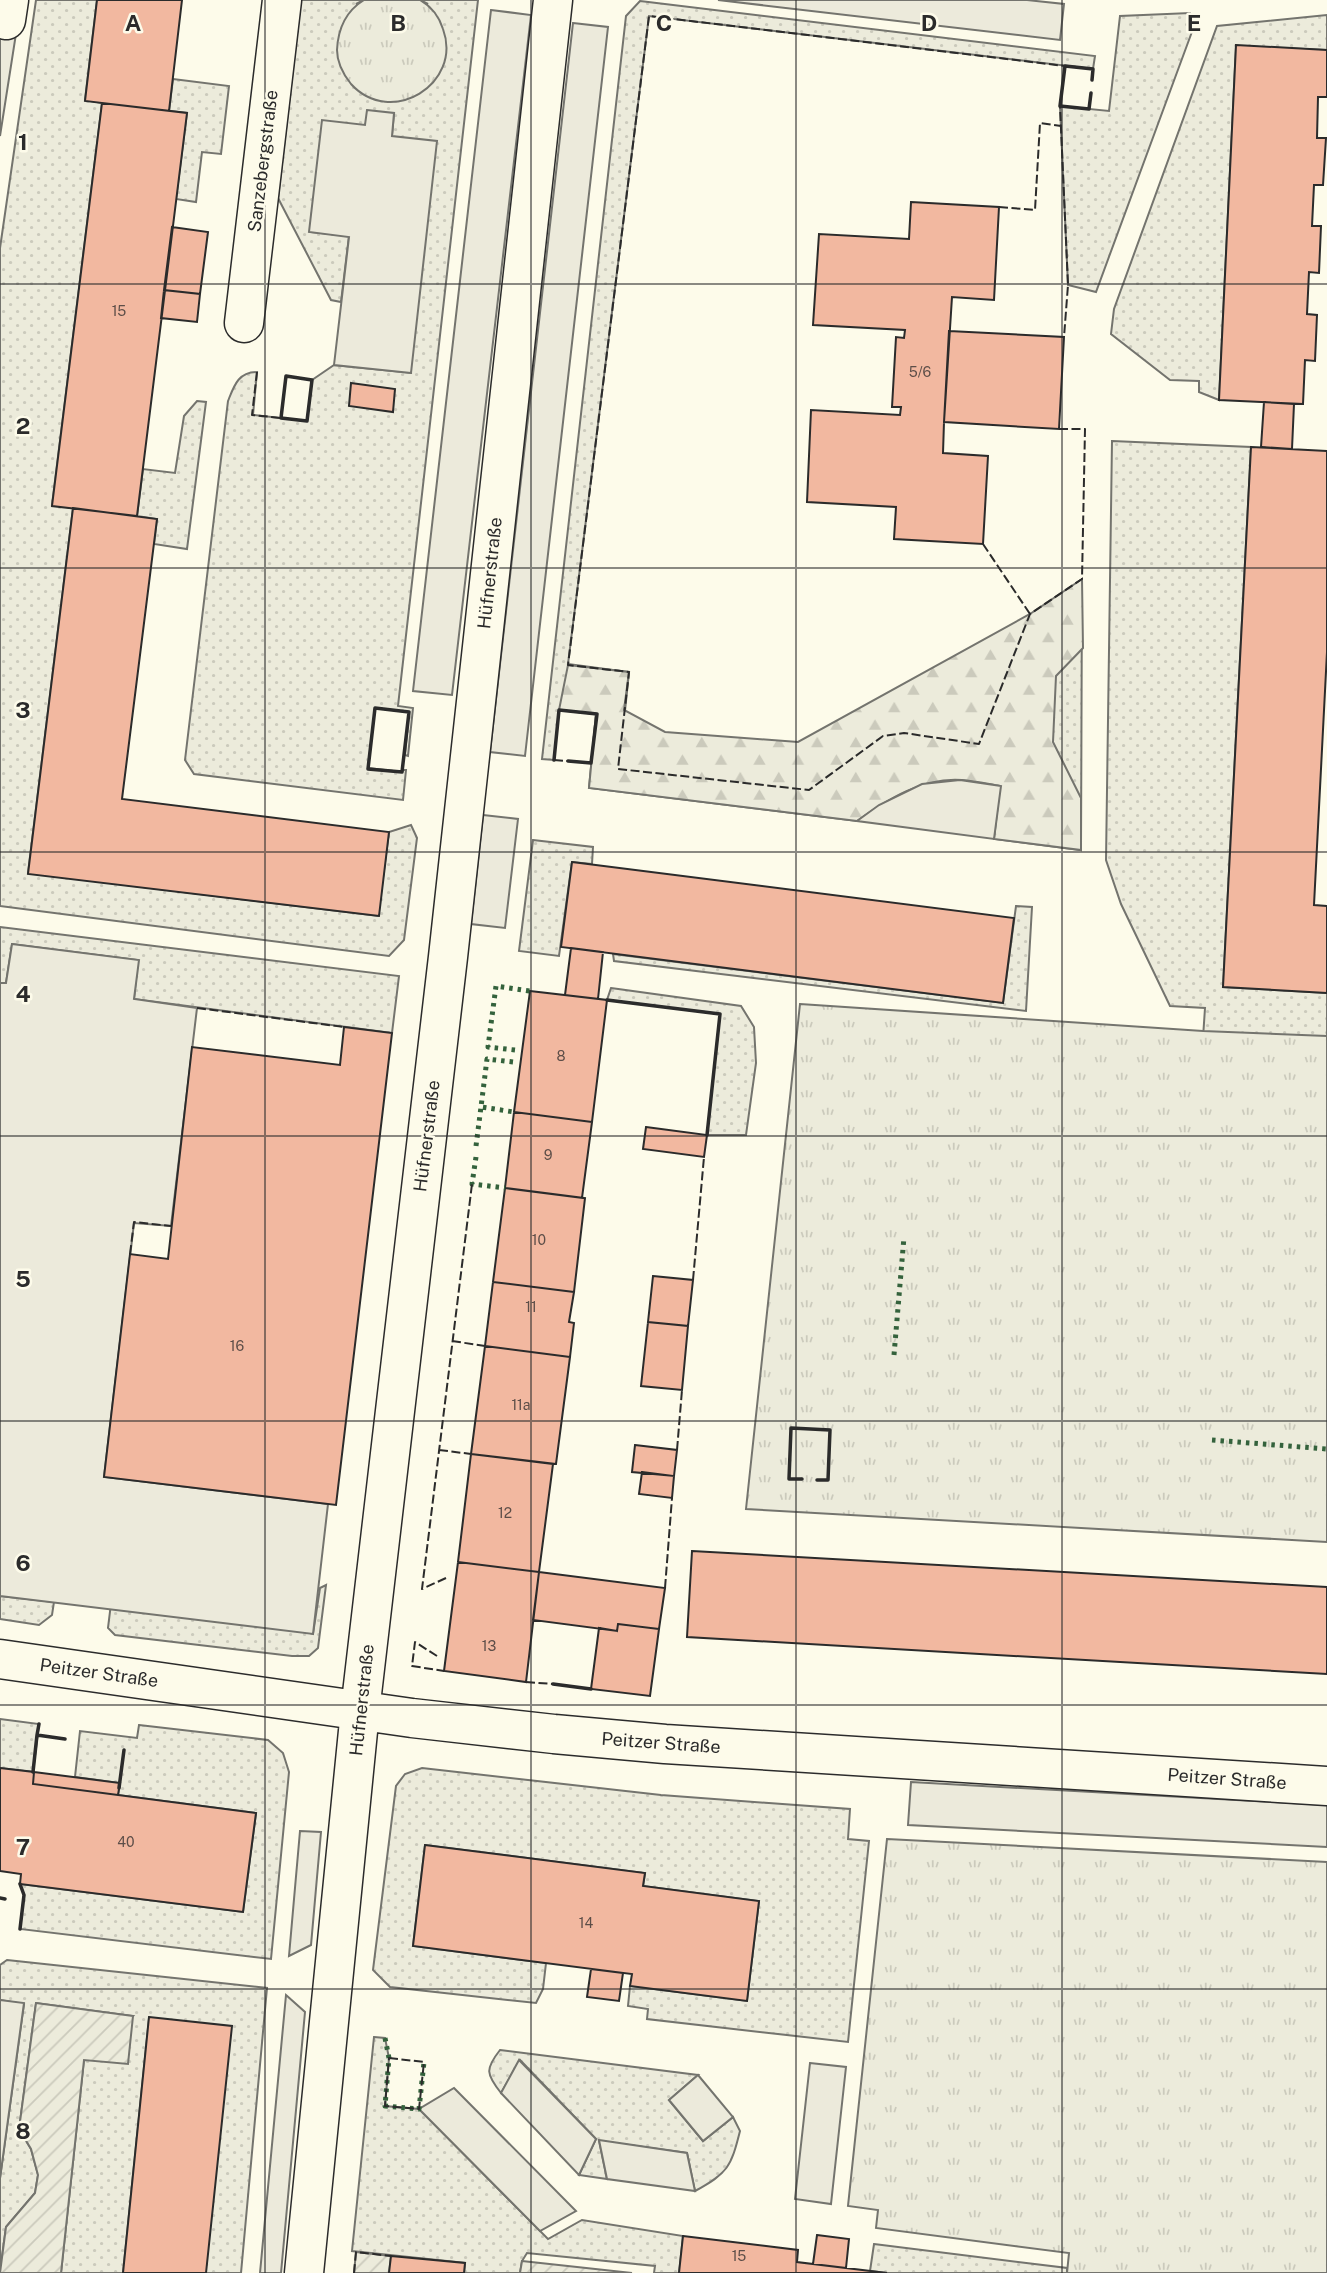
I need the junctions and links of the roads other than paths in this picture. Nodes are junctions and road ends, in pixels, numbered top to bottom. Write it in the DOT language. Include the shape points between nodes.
graph roads {
  1 [pos="282,0"];
  2 [pos="553,0"];
  3 [pos="244,323"];
  4 [pos="0,1659"];
  5 [pos="360,1711"];
  6 [pos="1327,1786"];
  7 [pos="304,2273"];
  1 -- 3 [label="street, Sanzebergstraße"];
  2 -- 5 [label="street, Hüfnerstraße"];
  4 -- 5 [label="street, Peitzer Straße"];
  5 -- 6 [label="street, Peitzer Straße" via="665,1744"];
  5 -- 7 [label="street, Hüfnerstraße"];
}
